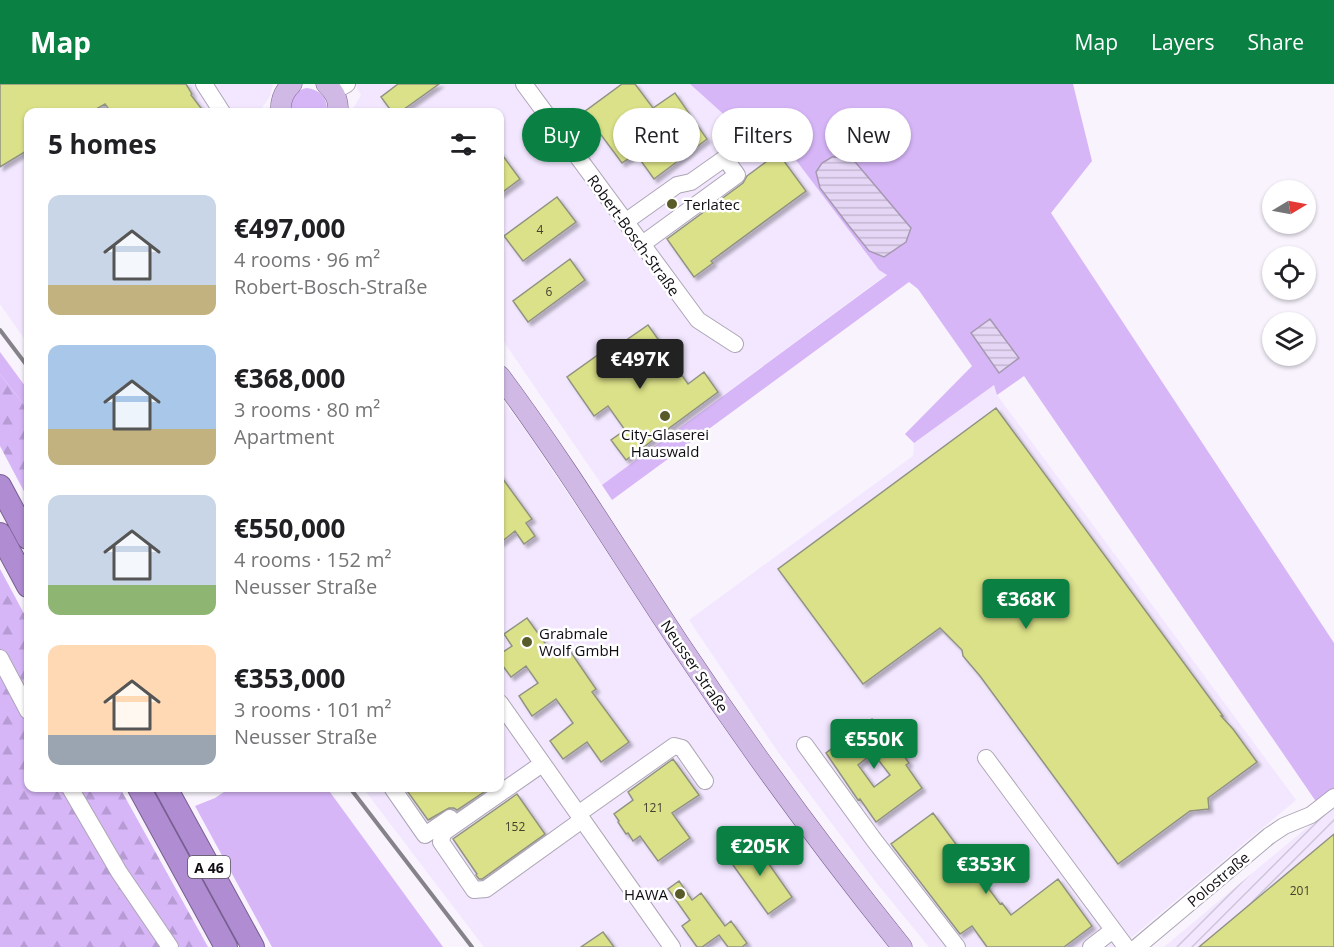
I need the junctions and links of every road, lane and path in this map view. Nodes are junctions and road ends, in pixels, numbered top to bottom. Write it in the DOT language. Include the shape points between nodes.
graph roads {
  1 [pos="204,84"];
  2 [pos="292,84"];
  3 [pos="524,84"];
  4 [pos="335,87"];
  5 [pos="219,108"];
  6 [pos="280,108"];
  7 [pos="338,108"];
  8 [pos="625,222"];
  9 [pos="641,245"];
  10 [pos="735,344"];
  11 [pos="504,382"];
  12 [pos="0,486"];
  13 [pos="24,531"];
  14 [pos="0,534"];
  15 [pos="24,579"];
  16 [pos="0,658"];
  17 [pos="24,703"];
  18 [pos="504,710"];
  19 [pos="805,745"];
  20 [pos="986,758"];
  21 [pos="540,760"];
  22 [pos="504,778"];
  23 [pos="705,781"];
  24 [pos="504,787"];
  25 [pos="72,792"];
  26 [pos="141,792"];
  27 [pos="168,792"];
  28 [pos="395,792"];
  29 [pos="487,792"];
  30 [pos="497,792"];
  31 [pos="1334,797"];
  32 [pos="580,817"];
  33 [pos="1113,930"];
  34 [pos="170,947"];
  35 [pos="226,947"];
  36 [pos="253,947"];
  37 [pos="672,947"];
  38 [pos="902,947"];
  39 [pos="957,947"];
  40 [pos="1091,947"];
  41 [pos="1126,947"];
  42 [pos="1137,947"];
  1 -- 5 [label="street"];
  2 -- 6 [label="main road"];
  3 -- 8 [label="street, Robert-Bosch-Straße"];
  4 -- 7 [label="main road"];
  8 -- 9 [label="street, Robert-Bosch-Straße"];
  8 -- 9 [label="street" via="677,185 692,182 725,158 738,175"];
  9 -- 10 [label="street, Robert-Bosch-Straße" via="698,320"];
  11 -- 38 [label="main road, Neusser Straße" via="759,759"];
  12 -- 13 [label="highway"];
  14 -- 15 [label="highway"];
  16 -- 17 [label="street"];
  18 -- 21 [label="street"];
  19 -- 39 [label="street"];
  20 -- 33 [label="street"];
  21 -- 22 [label="street" via="513,768"];
  21 -- 24 [label="street"];
  21 -- 32 [label="street"];
  23 -- 32 [label="street" via="681,748 674,746"];
  25 -- 34 [label="street"];
  26 -- 35 [label="highway, A 46"];
  27 -- 36 [label="highway, A 46"];
  28 -- 29 [label="street" via="425,835"];
  30 -- 32 [label="street" via="443,832 441,842 474,890 486,889"];
  31 -- 42 [label="street, Polostraße" via="1314,813 1269,836"];
  32 -- 37 [label="street"];
  33 -- 40 [label="street"];
  33 -- 41 [label="street"];
}
